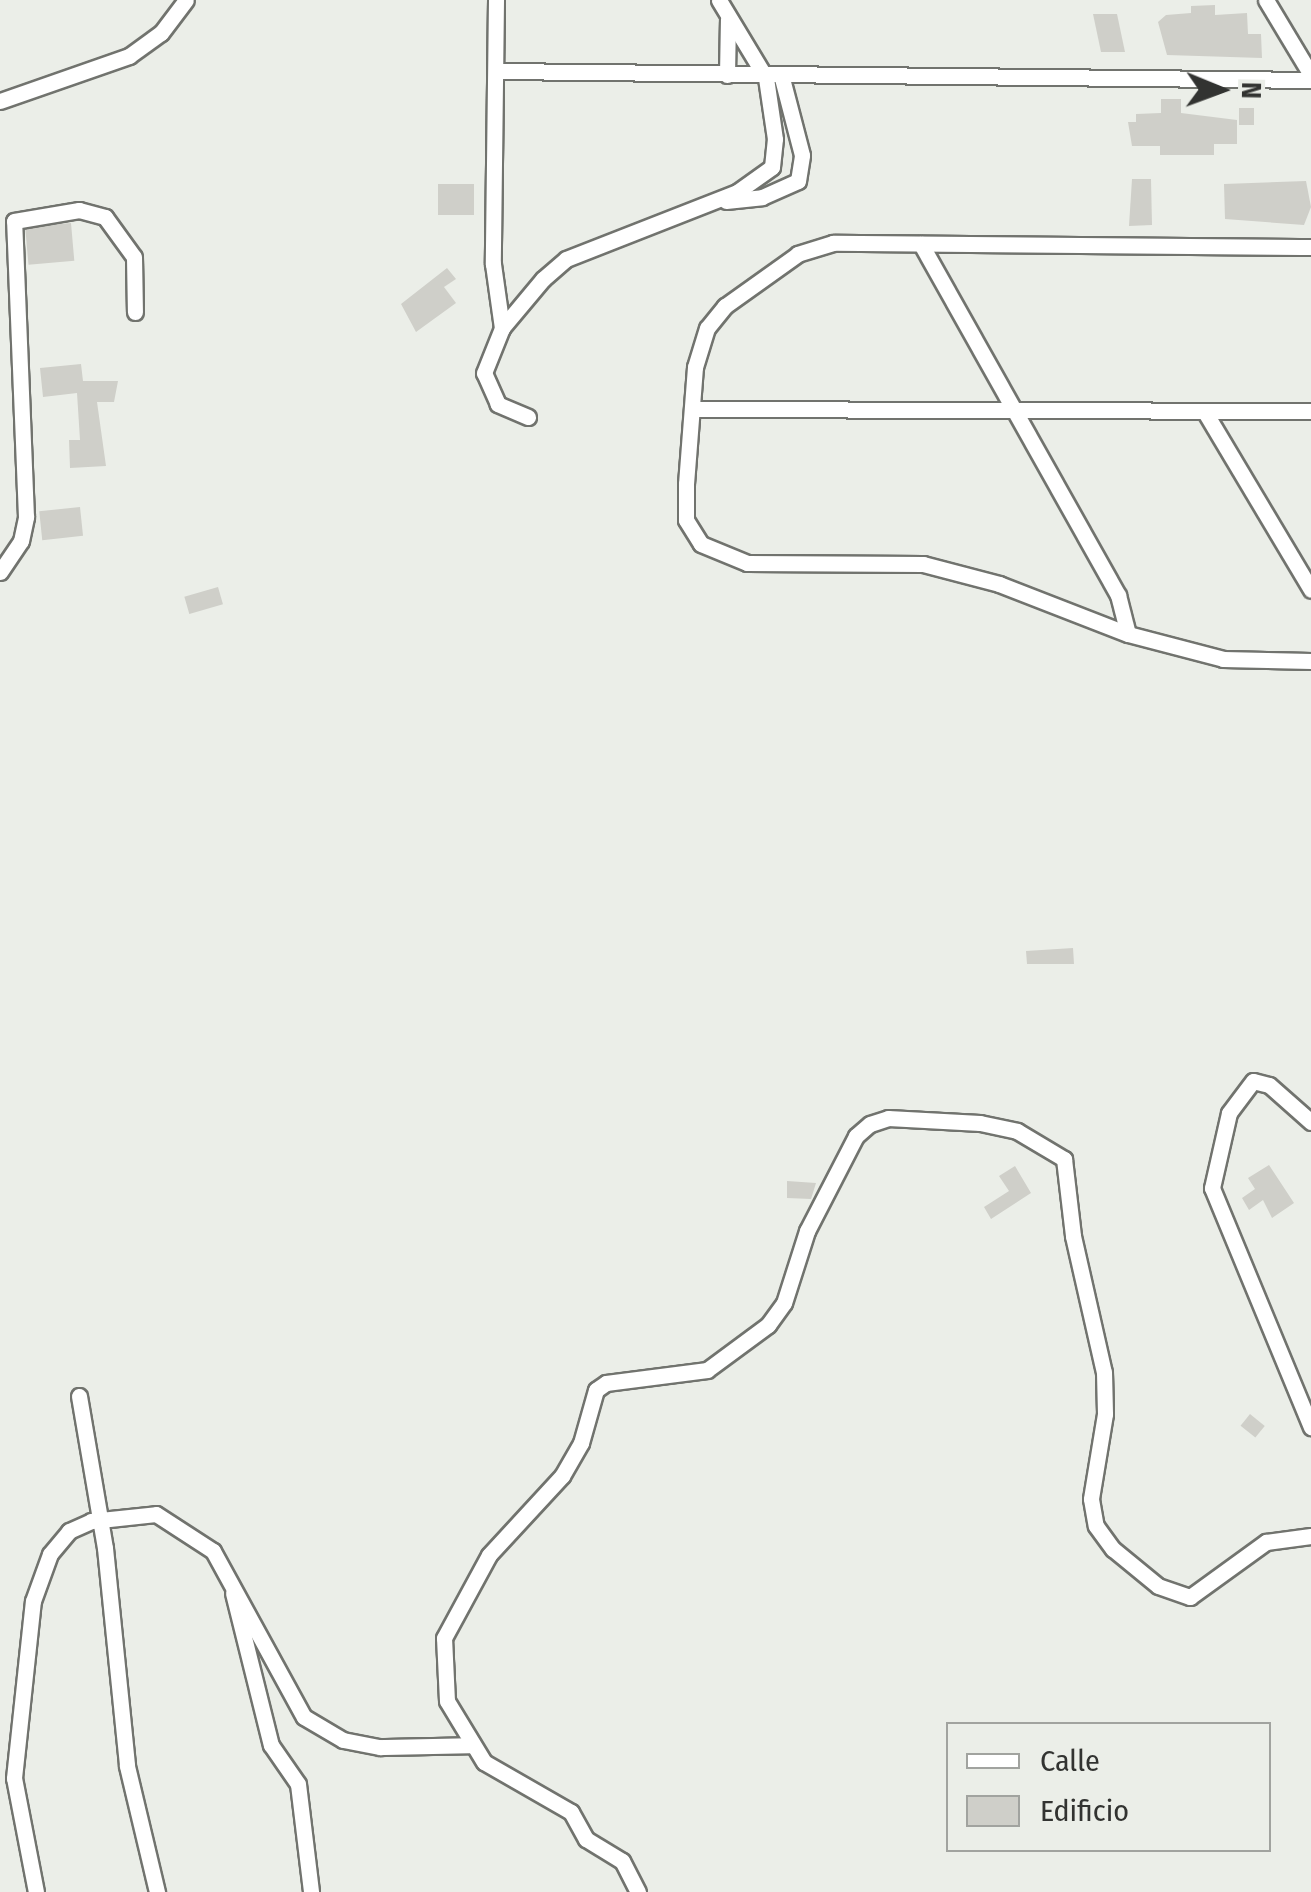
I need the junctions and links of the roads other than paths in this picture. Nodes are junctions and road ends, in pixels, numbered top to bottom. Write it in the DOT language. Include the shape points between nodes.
graph roads {
  1 [pos="186,0"];
  2 [pos="496,0"];
  3 [pos="719,0"];
  4 [pos="1266,0"];
  5 [pos="728,18"];
  6 [pos="496,71"];
  7 [pos="726,75"];
  8 [pos="1311,77"];
  9 [pos="774,78"];
  10 [pos="0,101"];
  11 [pos="710,203"];
  12 [pos="921,244"];
  13 [pos="1311,246"];
  14 [pos="135,312"];
  15 [pos="502,328"];
  16 [pos="694,409"];
  17 [pos="1012,410"];
  18 [pos="1311,411"];
  19 [pos="1205,412"];
  20 [pos="528,417"];
  21 [pos="0,572"];
  22 [pos="1311,590"];
  23 [pos="1128,634"];
  24 [pos="1311,661"];
  25 [pos="1311,1122"];
  26 [pos="79,1396"];
  27 [pos="1311,1427"];
  28 [pos="100,1519"];
  29 [pos="1311,1536"];
  30 [pos="228,1570"];
  31 [pos="473,1745"];
  32 [pos="36,1892"];
  33 [pos="157,1892"];
  34 [pos="312,1892"];
  35 [pos="638,1892"];
  1 -- 10 [label="street" via="161,33 129,56"];
  2 -- 6 [label="street"];
  3 -- 5 [label="street"];
  4 -- 8 [label="street"];
  5 -- 7 [label="street"];
  5 -- 9 [label="street"];
  6 -- 7 [label="street"];
  6 -- 15 [label="street" via="493,264"];
  7 -- 9 [label="street"];
  8 -- 9 [label="street"];
  9 -- 11 [label="street" via="772,168"];
  9 -- 11 [label="street" via="802,156 798,181 762,197"];
  11 -- 15 [label="street" via="566,259"];
  12 -- 13 [label="street"];
  12 -- 16 [label="street" via="833,243 798,254 725,306 707,328 695,366"];
  12 -- 17 [label="street"];
  14 -- 21 [label="street" via="134,257 105,217 79,210 14,221 26,517 21,542"];
  15 -- 20 [label="street" via="484,373 487,391 498,404"];
  16 -- 17 [label="street"];
  16 -- 23 [label="street" via="686,520 713,553 747,563 923,564 999,584"];
  17 -- 19 [label="street"];
  17 -- 23 [label="street" via="1118,596"];
  18 -- 19 [label="street"];
  19 -- 22 [label="street"];
  23 -- 24 [label="street" via="1223,658"];
  25 -- 27 [label="street" via="1269,1085 1253,1081 1228,1113 1212,1188"];
  26 -- 28 [label="street"];
  28 -- 30 [label="street" via="156,1514"];
  28 -- 32 [label="street" via="69,1531 60,1542 33,1601 14,1778"];
  28 -- 33 [label="street" via="127,1766"];
  29 -- 31 [label="street" via="1266,1542 1190,1597 1158,1586 1113,1548 1096,1526 1091,1499 1105,1414 1104,1372 1073,1236 1064,1159 1016,1131 888,1118 856,1136 768,1325 708,1370 606,1383 590,1398 581,1443 562,1476 489,1555 444,1638 448,1701"];
  30 -- 31 [label="street" via="304,1718 343,1740 380,1747"];
  30 -- 34 [label="street" via="260,1713 271,1746 298,1784"];
  31 -- 35 [label="street" via="484,1762 571,1812 586,1839 622,1861"];
}
